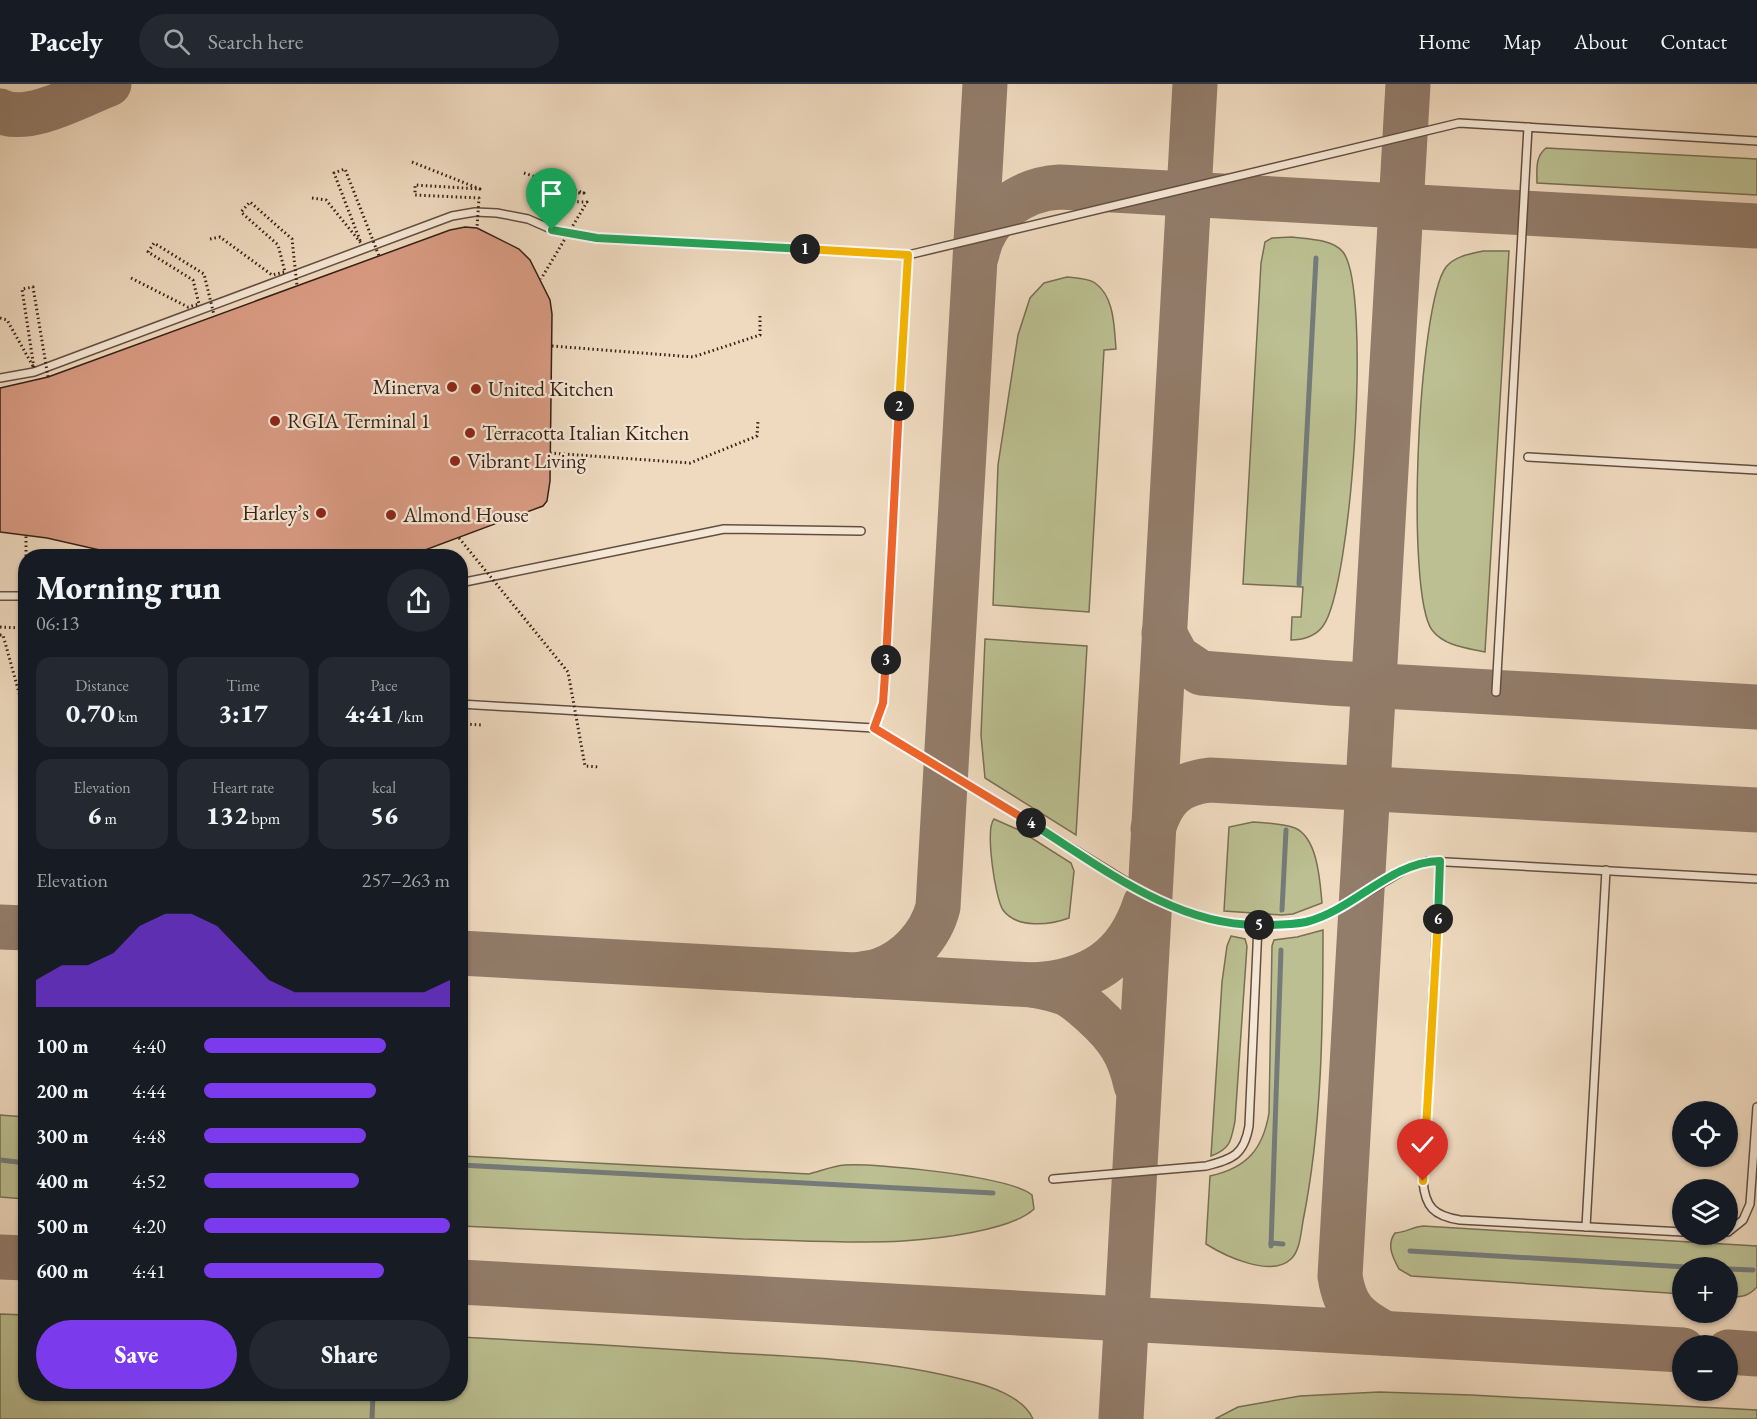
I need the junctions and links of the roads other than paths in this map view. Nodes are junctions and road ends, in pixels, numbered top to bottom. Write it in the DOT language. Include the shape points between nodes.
graph roads {
  1 [pos="1528,127"];
  2 [pos="1757,141"];
  3 [pos="908,255"];
  4 [pos="0,378"];
  5 [pos="1528,457"];
  6 [pos="1757,470"];
  7 [pos="861,531"];
  8 [pos="468,581"];
  9 [pos="0,596"];
  10 [pos="18,596"];
  11 [pos="1496,692"];
  12 [pos="468,704"];
  13 [pos="874,728"];
  14 [pos="1440,861"];
  15 [pos="1606,870"];
  16 [pos="1757,879"];
  17 [pos="1258,925"];
  18 [pos="1757,1107"];
  19 [pos="1053,1179"];
  20 [pos="1738,1224"];
  21 [pos="1586,1227"];
  22 [pos="1672,1231"];
  1 -- 2 [label="lane"];
  1 -- 3 [label="lane" via="1460,123"];
  1 -- 11 [label="lane"];
  3 -- 4 [label="lane" via="597,238 552,230 528,219 475,212 452,216 34,372"];
  3 -- 13 [label="lane" via="883,703"];
  5 -- 6 [label="lane"];
  7 -- 8 [label="lane" via="724,529"];
  9 -- 10 [label="lane"];
  12 -- 13 [label="lane"];
  13 -- 17 [label="lane" via="1148,895 1222,923"];
  14 -- 15 [label="lane"];
  14 -- 17 [label="lane" via="1414,865 1306,922"];
  14 -- 21 [label="lane" via="1423,1181 1427,1202 1447,1218"];
  15 -- 16 [label="lane"];
  15 -- 21 [label="lane"];
  17 -- 19 [label="lane" via="1249,1126 1247,1141 1240,1151 1229,1160 1206,1167"];
  18 -- 20 [label="lane" via="1750,1204"];
  21 -- 22 [label="lane"];
}
